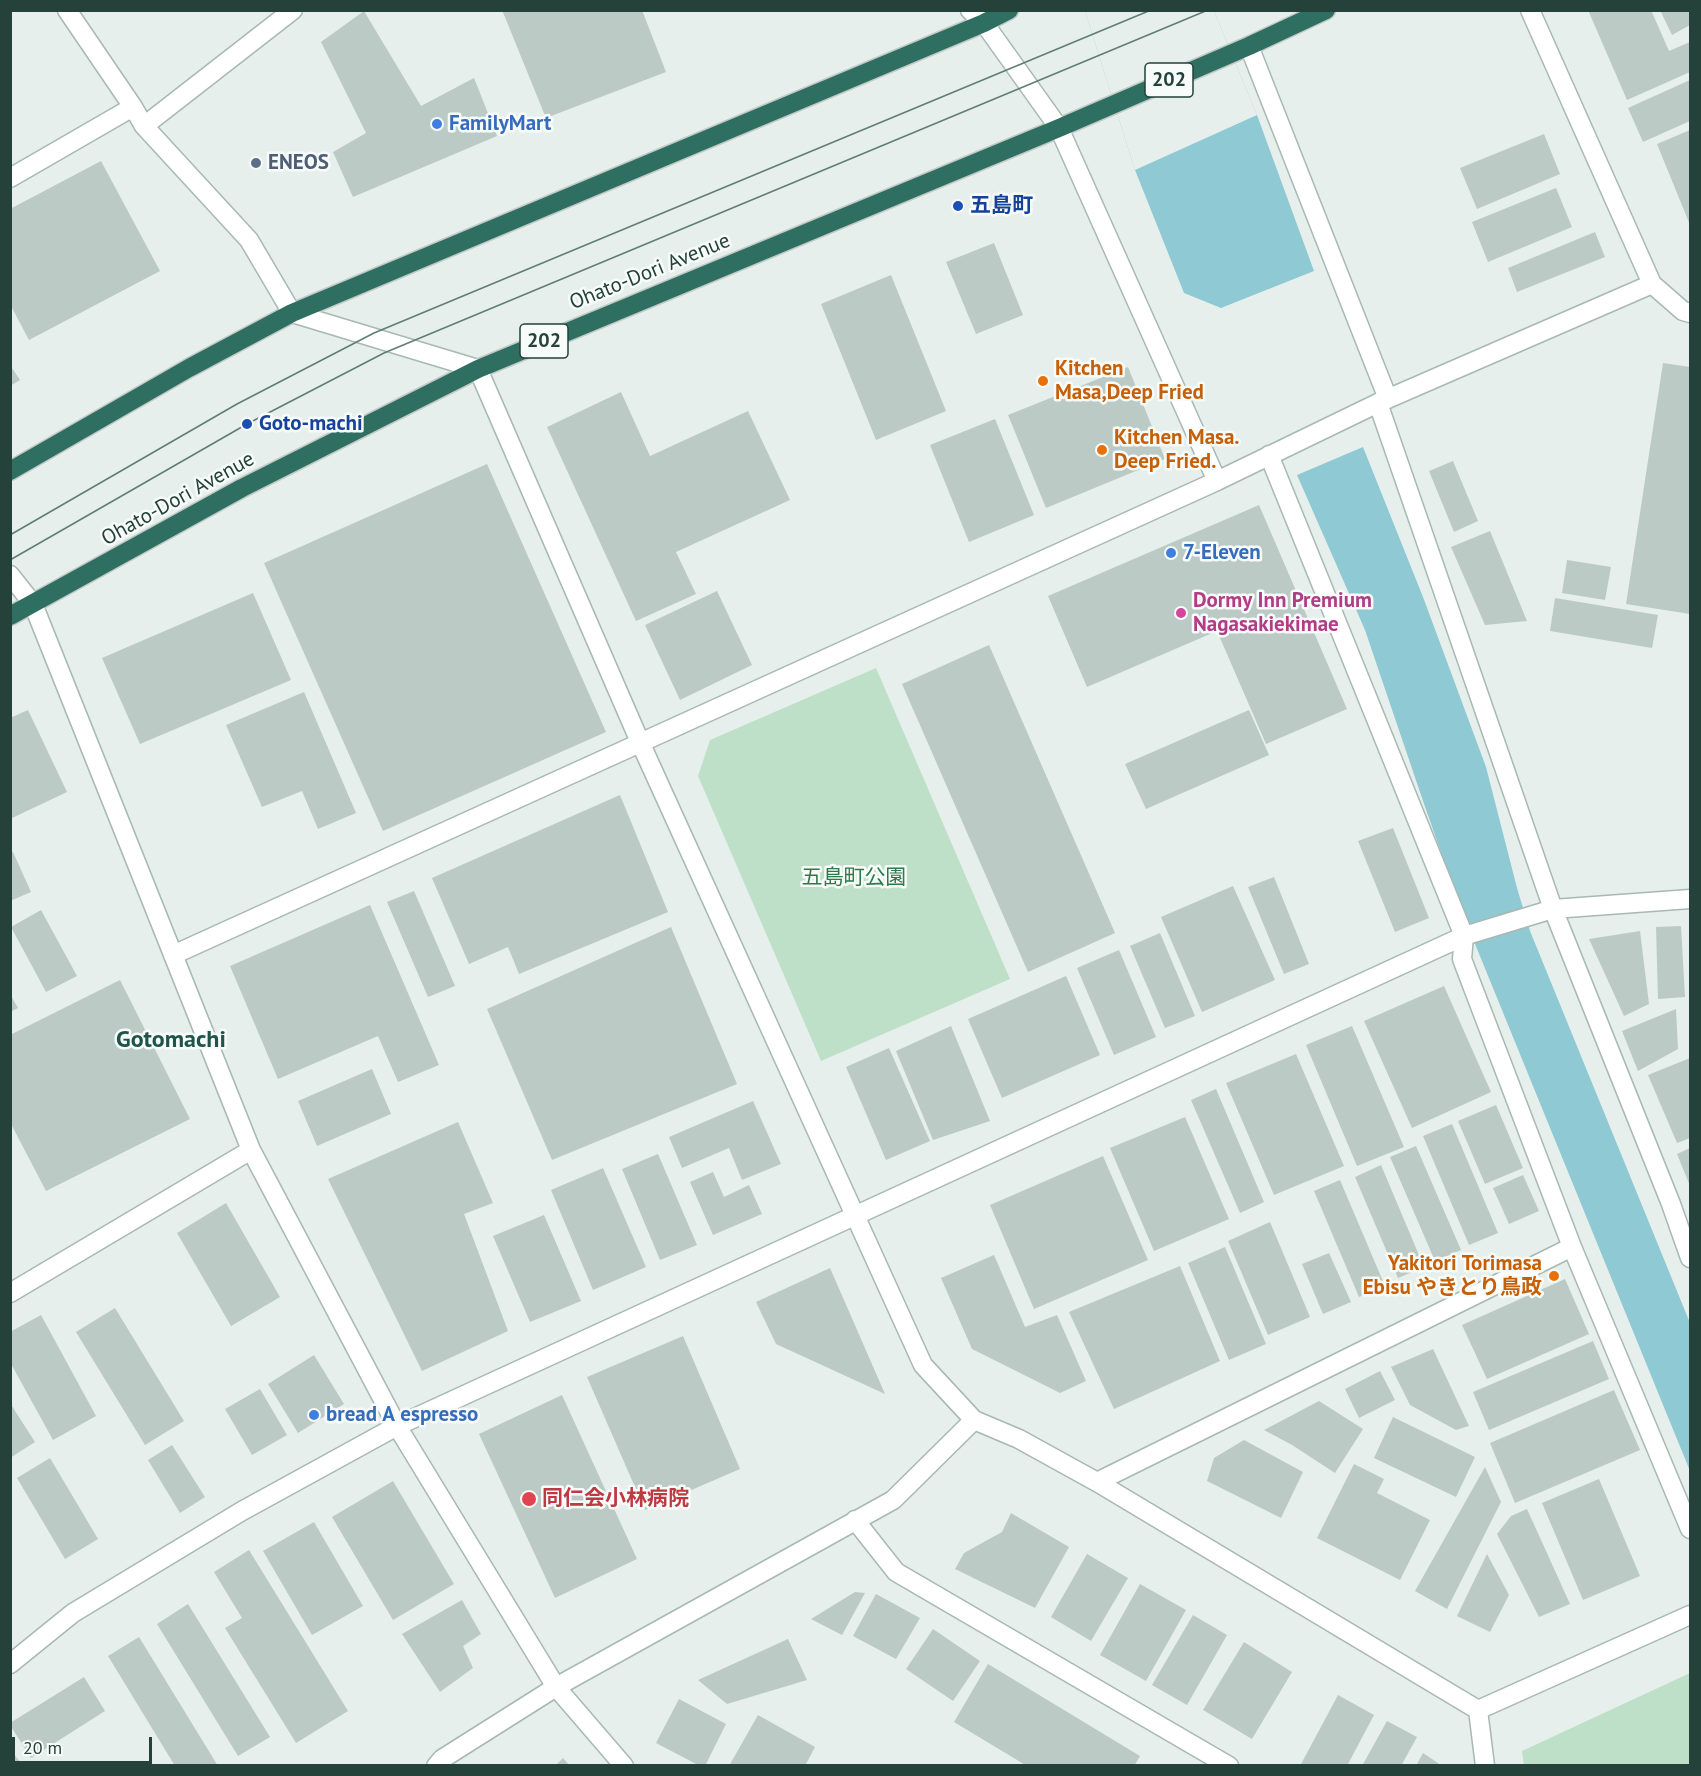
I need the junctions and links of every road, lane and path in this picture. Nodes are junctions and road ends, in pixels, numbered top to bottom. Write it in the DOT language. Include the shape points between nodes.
graph roads {
  1 [pos="67,10"];
  2 [pos="293,10"];
  3 [pos="1009,10"];
  4 [pos="1326,10"];
  5 [pos="1530,10"];
  6 [pos="977,17"];
  7 [pos="1243,48"];
  8 [pos="133,107"];
  9 [pos="144,126"];
  10 [pos="1059,128"];
  11 [pos="10,178"];
  12 [pos="1653,284"];
  13 [pos="1690,313"];
  14 [pos="292,314"];
  15 [pos="478,369"];
  16 [pos="1383,401"];
  17 [pos="1269,454"];
  18 [pos="10,471"];
  19 [pos="1217,480"];
  20 [pos="10,575"];
  21 [pos="33,604"];
  22 [pos="10,616"];
  23 [pos="640,742"];
  24 [pos="1690,899"];
  25 [pos="1553,909"];
  26 [pos="1464,936"];
  27 [pos="173,955"];
  28 [pos="250,1150"];
  29 [pos="855,1215"];
  30 [pos="1572,1248"];
  31 [pos="1690,1258"];
  32 [pos="10,1293"];
  33 [pos="974,1420"];
  34 [pos="397,1426"];
  35 [pos="1097,1482"];
  36 [pos="855,1520"];
  37 [pos="1690,1529"];
  38 [pos="1690,1615"];
  39 [pos="10,1664"];
  40 [pos="556,1687"];
  41 [pos="1478,1710"];
  42 [pos="1201,1759"];
  43 [pos="436,1766"];
  44 [pos="624,1766"];
  45 [pos="1229,1766"];
  46 [pos="1485,1766"];
  1 -- 8 [label="street"];
  2 -- 9 [label="street"];
  3 -- 6 [label="highway"];
  4 -- 7 [label="highway, Ohato-Dori Avenue / 202"];
  5 -- 12 [label="street"];
  6 -- 10 [label="street"];
  6 -- 14 [label="highway"];
  7 -- 10 [label="highway, Ohato-Dori Avenue / 202"];
  7 -- 16 [label="street"];
  8 -- 9 [label="street"];
  8 -- 11 [label="street"];
  9 -- 14 [label="street" via="249,240"];
  10 -- 15 [label="highway, Ohato-Dori Avenue / 202"];
  10 -- 19 [label="street"];
  12 -- 13 [label="street"];
  12 -- 16 [label="street"];
  14 -- 15 [label="street"];
  14 -- 18 [label="highway"];
  15 -- 21 [label="highway, Ohato-Dori Avenue / 202" via="242,488"];
  15 -- 23 [label="street"];
  16 -- 17 [label="street"];
  16 -- 25 [label="street"];
  17 -- 19 [label="street"];
  17 -- 26 [label="street"];
  19 -- 23 [label="street"];
  20 -- 21 [label="street"];
  21 -- 22 [label="highway, Ohato-Dori Avenue / 202"];
  21 -- 27 [label="street"];
  23 -- 27 [label="street"];
  23 -- 29 [label="street"];
  24 -- 25 [label="street"];
  25 -- 26 [label="street"];
  25 -- 31 [label="street"];
  26 -- 29 [label="street"];
  26 -- 30 [label="street" via="1462,959"];
  27 -- 28 [label="street"];
  28 -- 32 [label="street"];
  28 -- 34 [label="street"];
  29 -- 33 [label="street" via="923,1365"];
  29 -- 34 [label="street"];
  30 -- 35 [label="street"];
  30 -- 37 [label="street"];
  33 -- 35 [label="street" via="1019,1439"];
  33 -- 36 [label="street" via="893,1500"];
  34 -- 39 [label="street" via="242,1511 73,1613"];
  34 -- 40 [label="street"];
  35 -- 41 [label="street"];
  36 -- 40 [label="street"];
  36 -- 42 [label="street" via="896,1572"];
  38 -- 41 [label="street"];
  40 -- 43 [label="street"];
  40 -- 44 [label="street"];
  41 -- 46 [label="street"];
  42 -- 45 [label="street"];
}
